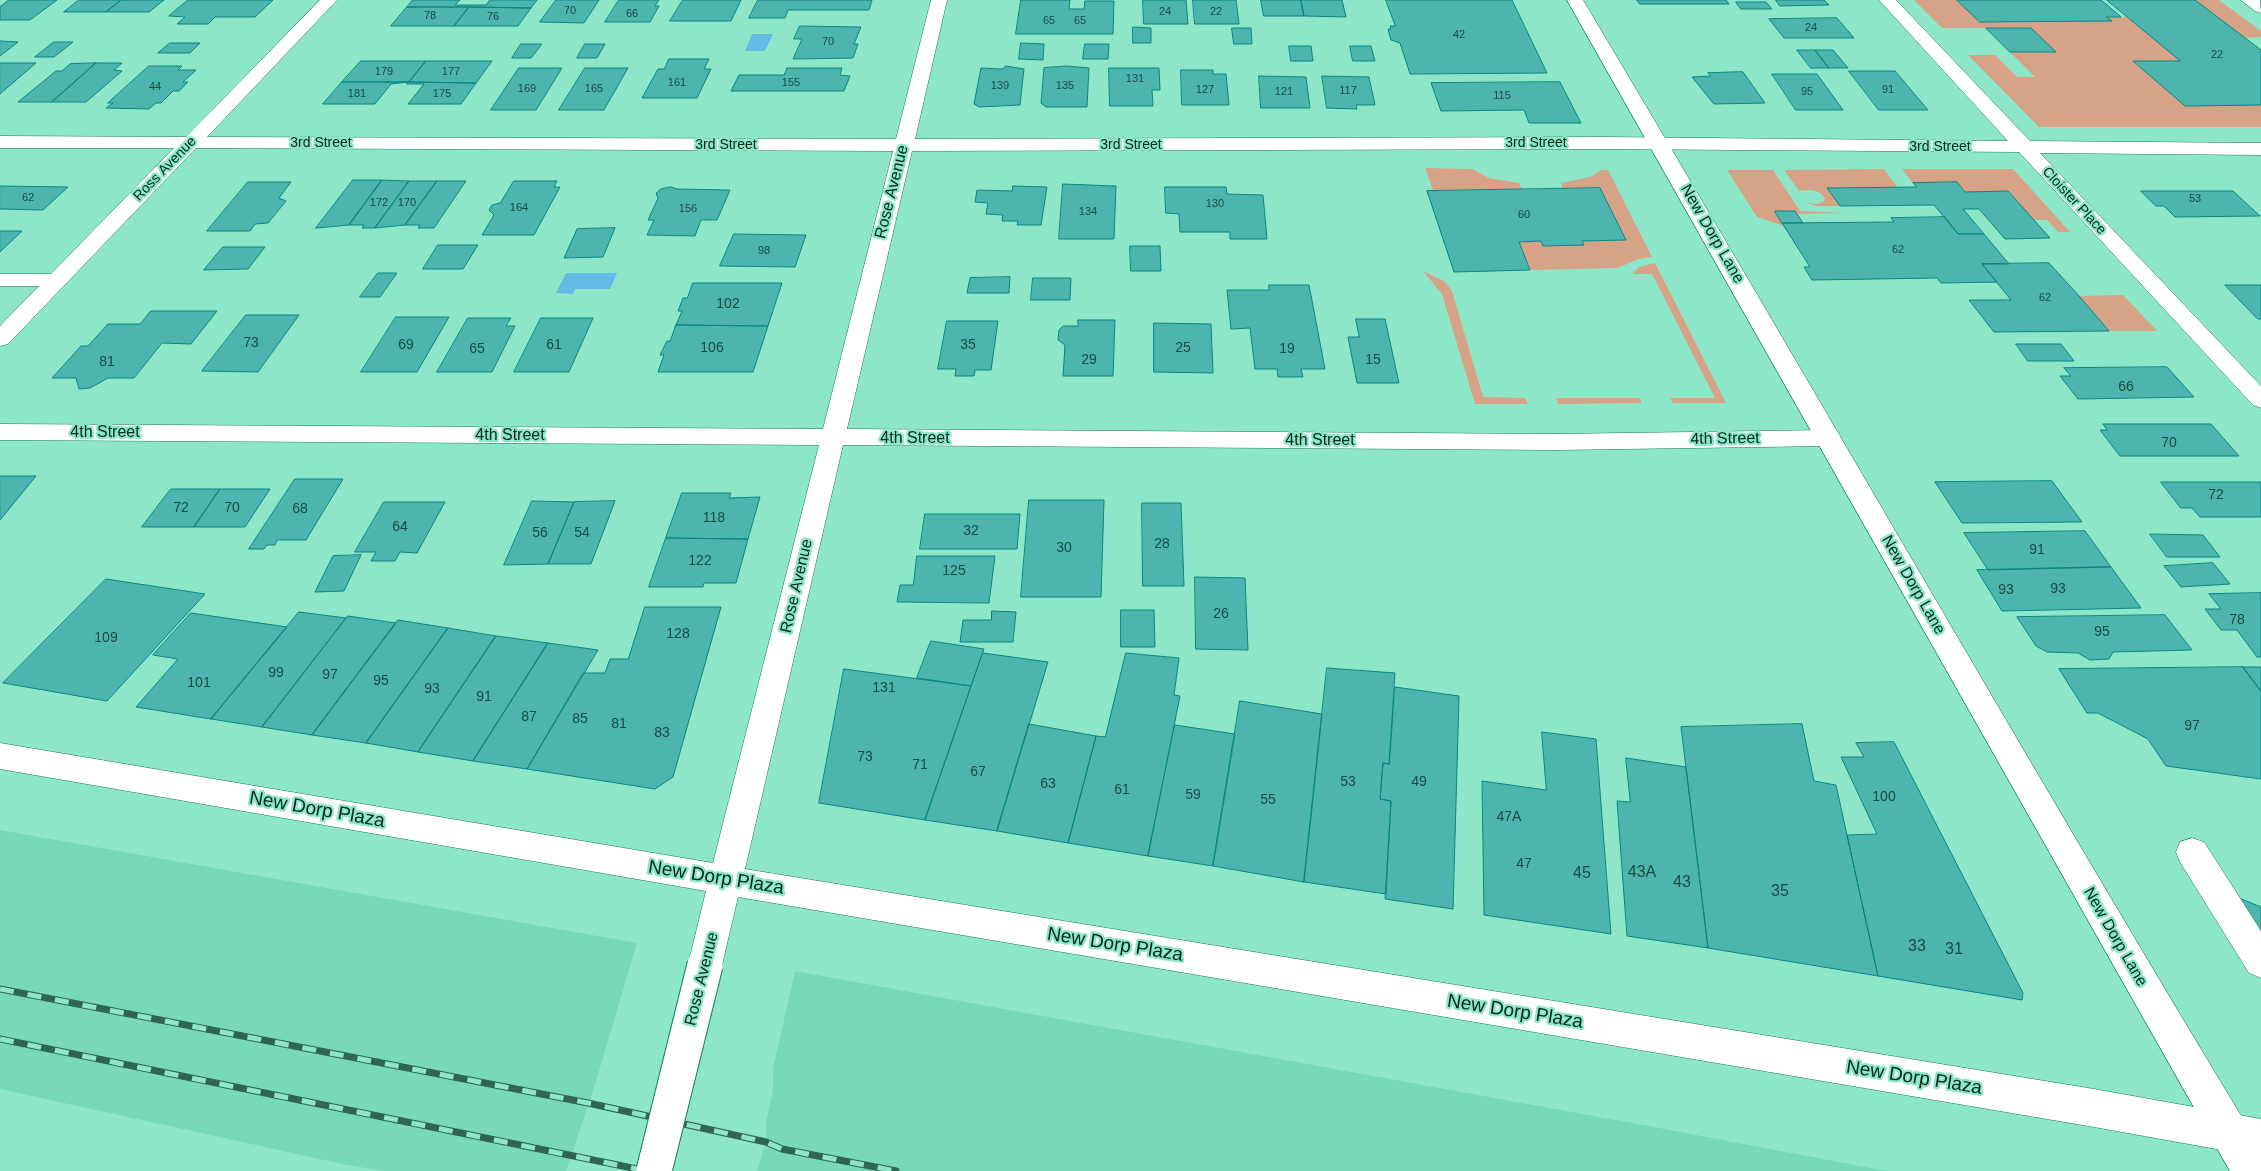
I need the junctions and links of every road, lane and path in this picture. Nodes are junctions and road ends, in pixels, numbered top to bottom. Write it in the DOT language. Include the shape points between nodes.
graph roads {
  1 [pos="329,0"];
  2 [pos="939,0"];
  3 [pos="1575,0"];
  4 [pos="1887,0"];
  5 [pos="2249,0"];
  6 [pos="2261,8"];
  7 [pos="0,142"];
  8 [pos="190,143"];
  9 [pos="1660,144"];
  10 [pos="904,146"];
  11 [pos="2024,148"];
  12 [pos="2261,149"];
  13 [pos="0,280"];
  14 [pos="57,280"];
  15 [pos="0,339"];
  16 [pos="2261,400"];
  17 [pos="0,432"];
  18 [pos="832,438"];
  19 [pos="1829,438"];
  20 [pos="0,756"];
  21 [pos="2192,852"];
  22 [pos="726,880"];
  23 [pos="2261,962"];
  24 [pos="2246,1136"];
  25 [pos="654,1171"];
  26 [pos="2252,1171"];
  1 -- 8 [label="street, Ross Avenue"];
  2 -- 10 [label="street, Rose Avenue"];
  3 -- 9 [label="street, New Dorp Lane"];
  4 -- 11 [label="street, Cloister Place"];
  5 -- 6 [label="street"];
  7 -- 8 [label="street, 3rd Street"];
  8 -- 10 [label="street, 3rd Street"];
  8 -- 14 [label="street, Ross Avenue"];
  9 -- 10 [label="street, 3rd Street"];
  9 -- 11 [label="street, 3rd Street"];
  9 -- 19 [label="street, New Dorp Lane"];
  10 -- 18 [label="street, Rose Avenue"];
  11 -- 12 [label="street, 3rd Street"];
  11 -- 16 [label="street, Cloister Place"];
  13 -- 14 [label="street"];
  14 -- 15 [label="street, Ross Avenue"];
  17 -- 18 [label="street, 4th Street"];
  18 -- 19 [label="street, 4th Street" via="1556,442"];
  18 -- 22 [label="street, Rose Avenue"];
  19 -- 24 [label="street, New Dorp Lane" via="2147,993"];
  20 -- 22 [label="street, New Dorp Plaza"];
  21 -- 23 [label="street"];
  22 -- 24 [label="street, New Dorp Plaza"];
  22 -- 25 [label="street, Rose Avenue, bridge"];
  24 -- 26 [label="street, New Dorp Lane"];
}
